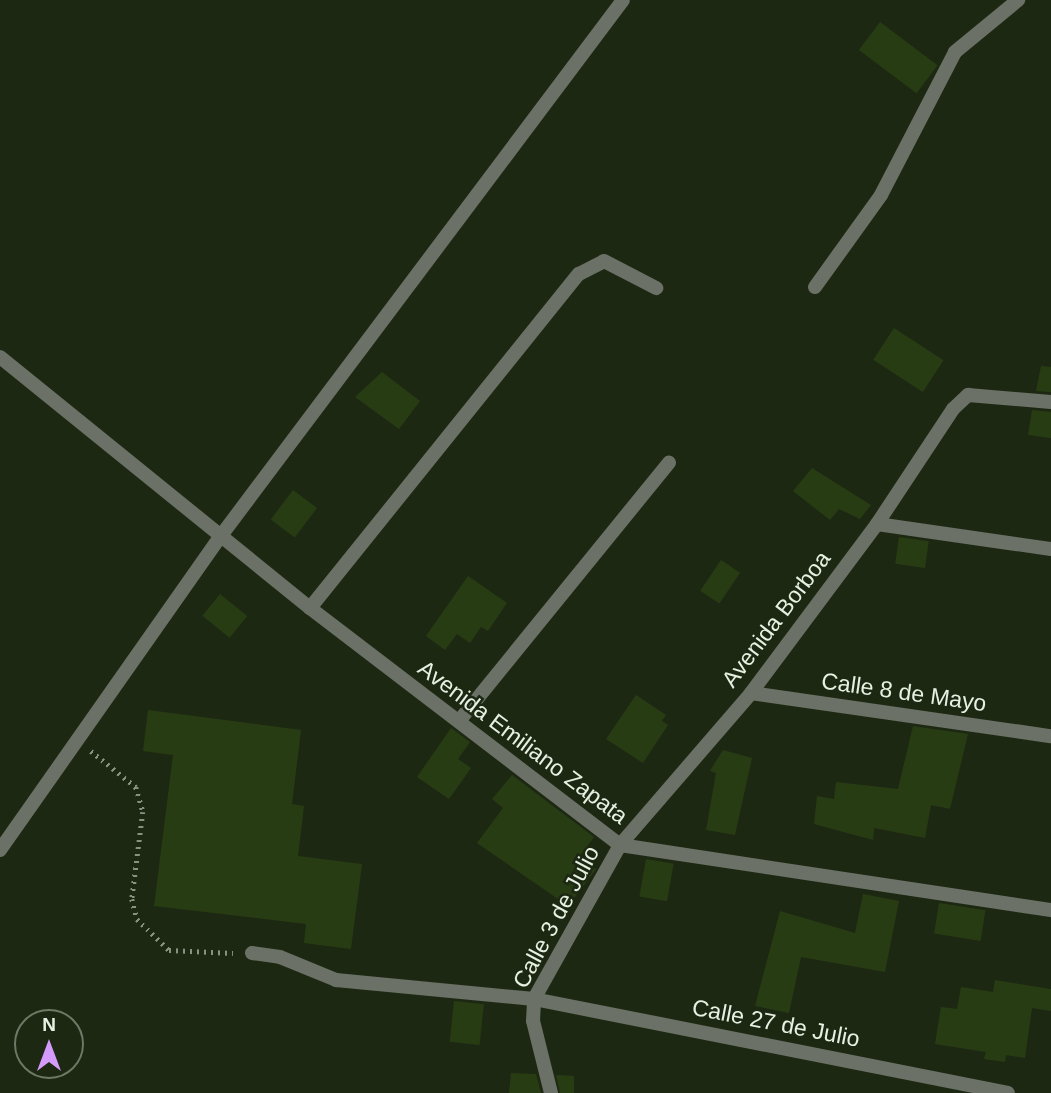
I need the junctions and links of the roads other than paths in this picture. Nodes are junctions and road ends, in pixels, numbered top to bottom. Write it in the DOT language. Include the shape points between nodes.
graph roads {
  1 [pos="623,0"];
  2 [pos="1018,0"];
  3 [pos="815,287"];
  4 [pos="656,288"];
  5 [pos="0,357"];
  6 [pos="1051,402"];
  7 [pos="669,463"];
  8 [pos="877,524"];
  9 [pos="223,533"];
  10 [pos="1051,549"];
  11 [pos="310,608"];
  12 [pos="751,693"];
  13 [pos="459,721"];
  14 [pos="1051,736"];
  15 [pos="620,845"];
  16 [pos="0,850"];
  17 [pos="1051,910"];
  18 [pos="252,953"];
  19 [pos="534,999"];
  20 [pos="551,1093"];
  21 [pos="1008,1093"];
  1 -- 9 [label="street"];
  2 -- 3 [label="street" via="955,52 881,195"];
  4 -- 11 [label="street" via="604,261 579,274"];
  5 -- 9 [label="street, Avenida Emiliano Zapata"];
  6 -- 8 [label="street, Avenida Borboa" via="968,396 953,409"];
  7 -- 13 [label="street"];
  8 -- 10 [label="street"];
  8 -- 12 [label="street, Avenida Borboa"];
  9 -- 11 [label="street, Avenida Emiliano Zapata"];
  9 -- 16 [label="street"];
  11 -- 13 [label="street, Avenida Emiliano Zapata"];
  12 -- 14 [label="street, Calle 8 de Mayo"];
  12 -- 15 [label="street, Avenida Borboa"];
  13 -- 15 [label="street, Avenida Emiliano Zapata"];
  15 -- 17 [label="street, Avenida Emiliano Zapata"];
  15 -- 19 [label="street, Calle 3 de Julio"];
  18 -- 19 [label="street, Calle 27 de Julio" via="281,957 336,980"];
  19 -- 20 [label="street, Calle 3 de Julio" via="533,1021"];
  19 -- 21 [label="street, Calle 27 de Julio"];
}
